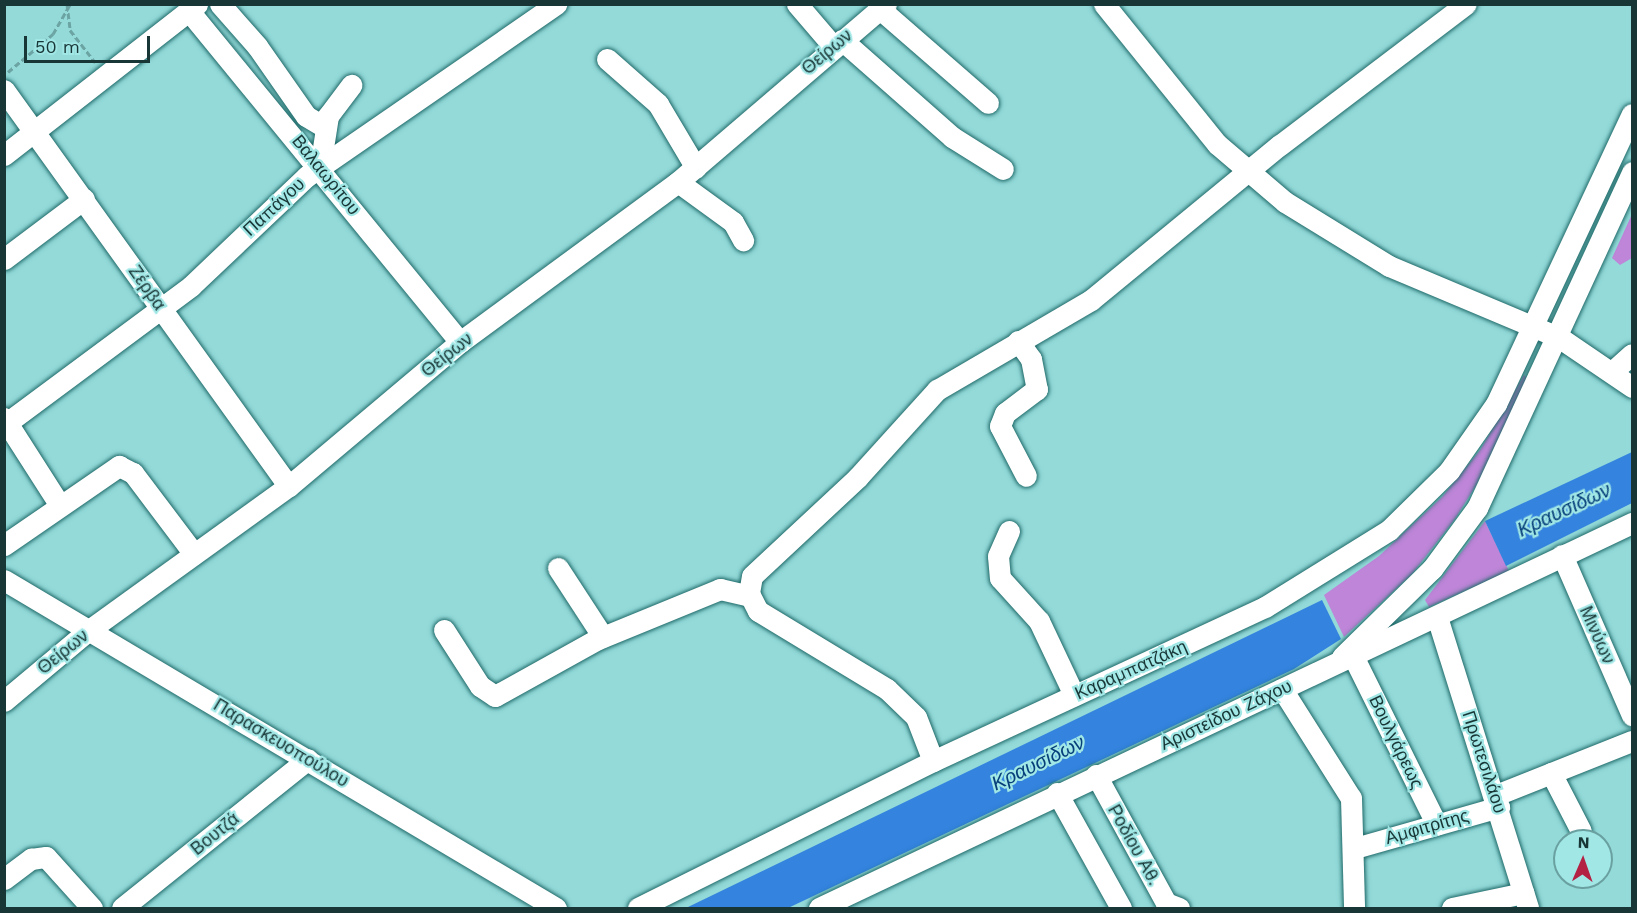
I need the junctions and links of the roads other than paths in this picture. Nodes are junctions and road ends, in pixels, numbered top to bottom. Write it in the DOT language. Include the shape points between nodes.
graph roads {
  1 [pos="220,4"];
  2 [pos="556,4"];
  3 [pos="797,4"];
  4 [pos="1104,4"];
  5 [pos="1466,4"];
  6 [pos="883,7"];
  7 [pos="193,8"];
  8 [pos="837,43"];
  9 [pos="607,59"];
  10 [pos="351,85"];
  11 [pos="4,90"];
  12 [pos="988,103"];
  13 [pos="1632,114"];
  14 [pos="326,128"];
  15 [pos="35,132"];
  16 [pos="4,155"];
  17 [pos="320,167"];
  18 [pos="696,168"];
  19 [pos="1003,169"];
  20 [pos="1632,172"];
  21 [pos="1248,173"];
  22 [pos="678,182"];
  23 [pos="84,199"];
  24 [pos="743,240"];
  25 [pos="4,259"];
  26 [pos="162,309"];
  27 [pos="1534,326"];
  28 [pos="1560,338"];
  29 [pos="1018,341"];
  30 [pos="460,342"];
  31 [pos="1632,354"];
  32 [pos="1613,371"];
  33 [pos="1632,387"];
  34 [pos="5,422"];
  35 [pos="1026,476"];
  36 [pos="289,486"];
  37 [pos="59,504"];
  38 [pos="1630,530"];
  39 [pos="1009,531"];
  40 [pos="4,545"];
  41 [pos="194,555"];
  42 [pos="1562,555"];
  43 [pos="558,568"];
  44 [pos="4,579"];
  45 [pos="750,596"];
  46 [pos="1437,617"];
  47 [pos="89,630"];
  48 [pos="444,630"];
  49 [pos="603,637"];
  50 [pos="1354,658"];
  51 [pos="1314,675"];
  52 [pos="1282,689"];
  53 [pos="1074,695"];
  54 [pos="4,701"];
  55 [pos="1632,715"];
  56 [pos="1632,741"];
  57 [pos="308,759"];
  58 [pos="933,761"];
  59 [pos="1551,773"];
  60 [pos="1096,776"];
  61 [pos="1057,793"];
  62 [pos="1498,801"];
  63 [pos="1437,825"];
  64 [pos="1580,829"];
  65 [pos="1355,848"];
  66 [pos="4,879"];
  67 [pos="855,901"];
  68 [pos="1525,901"];
  69 [pos="1118,907"];
  70 [pos="92,909"];
  71 [pos="122,909"];
  72 [pos="556,909"];
  73 [pos="638,909"];
  74 [pos="819,909"];
  75 [pos="1179,909"];
  76 [pos="1354,909"];
  77 [pos="1452,909"];
  1 -- 14 [label="street, Βαλαωρίτου" via="243,27 306,116"];
  2 -- 17 [label="street, Παπάγου"];
  3 -- 8 [label="street"];
  4 -- 21 [label="street" via="1181,102"];
  5 -- 21 [label="street"];
  6 -- 8 [label="street, Θείρων"];
  6 -- 12 [label="street"];
  7 -- 15 [label="street"];
  7 -- 17 [label="street, Βαλαωρίτου"];
  8 -- 18 [label="street, Θείρων"];
  8 -- 19 [label="street" via="952,137"];
  9 -- 18 [label="street" via="658,104"];
  10 -- 14 [label="street" via="333,108"];
  11 -- 15 [label="street, Ζέρβα"];
  13 -- 27 [label="street, Καραμπατζάκη"];
  14 -- 17 [label="street"];
  15 -- 16 [label="street"];
  15 -- 23 [label="street, Ζέρβα"];
  17 -- 26 [label="street, Παπάγου"];
  17 -- 30 [label="street, Βαλαωρίτου"];
  18 -- 22 [label="street, Θείρων"];
  20 -- 28 [label="street"];
  21 -- 27 [label="street" via="1355,248"];
  21 -- 29 [label="street" via="1091,300"];
  22 -- 24 [label="street" via="733,222"];
  22 -- 30 [label="street, Θείρων"];
  23 -- 25 [label="street"];
  23 -- 26 [label="street, Ζέρβα"];
  26 -- 34 [label="street, Παπάγου"];
  26 -- 36 [label="street, Ζέρβα"];
  27 -- 28 [label="street"];
  27 -- 53 [label="street, Καραμπατζάκη" via="1471,443 1389,530 1275,602"];
  28 -- 32 [label="street"];
  28 -- 51 [label="street" via="1492,481 1459,536 1376,625"];
  29 -- 35 [label="street" via="1032,359 1037,389 1005,413 1000,426"];
  29 -- 45 [label="street" via="937,390 858,477 760,565 749,582"];
  30 -- 36 [label="street, Θείρων"];
  31 -- 32 [label="street"];
  32 -- 33 [label="street"];
  34 -- 37 [label="street"];
  36 -- 41 [label="street, Θείρων"];
  37 -- 40 [label="street"];
  37 -- 41 [label="street" via="119,466 132,474"];
  38 -- 42 [label="street, Αριστείδου Ζάχου"];
  39 -- 53 [label="street" via="998,556 1000,578 1039,621"];
  41 -- 47 [label="street, Θείρων"];
  42 -- 46 [label="street, Αριστείδου Ζάχου"];
  42 -- 55 [label="street, Μινύων"];
  43 -- 49 [label="street"];
  44 -- 47 [label="street, Παρασκευοπούλου"];
  45 -- 49 [label="street" via="720,590"];
  45 -- 58 [label="street" via="766,616 869,675 904,704 926,735"];
  46 -- 50 [label="street, Αριστείδου Ζάχου"];
  46 -- 62 [label="street, Πρωτεσιλάου"];
  47 -- 54 [label="street, Θείρων"];
  47 -- 57 [label="street, Παρασκευοπούλου"];
  48 -- 49 [label="street" via="480,686 495,696"];
  50 -- 51 [label="street, Αριστείδου Ζάχου"];
  50 -- 63 [label="street, Βουλγάρεως"];
  51 -- 52 [label="street, Αριστείδου Ζάχου"];
  52 -- 60 [label="street, Αριστείδου Ζάχου"];
  52 -- 65 [label="street" via="1351,798"];
  53 -- 58 [label="street, Καραμπατζάκη"];
  56 -- 59 [label="street, Αμφιτρίτης"];
  57 -- 71 [label="street, Βουτζά"];
  57 -- 72 [label="street, Παρασκευοπούλου"];
  58 -- 73 [label="street, Καραμπατζάκη"];
  59 -- 62 [label="street, Αμφιτρίτης"];
  59 -- 64 [label="street"];
  60 -- 61 [label="street, Αριστείδου Ζάχου"];
  60 -- 75 [label="street, Ροδίου Αθ." via="1166,903"];
  61 -- 67 [label="street, Αριστείδου Ζάχου"];
  61 -- 69 [label="street"];
  62 -- 63 [label="street, Αμφιτρίτης"];
  62 -- 68 [label="street, Πρωτεσιλάου"];
  63 -- 65 [label="street, Αμφιτρίτης"];
  65 -- 76 [label="street"];
  66 -- 70 [label="street" via="31,859 46,857"];
  67 -- 74 [label="street, Αριστείδου Ζάχου"];
  68 -- 77 [label="street"];
}
